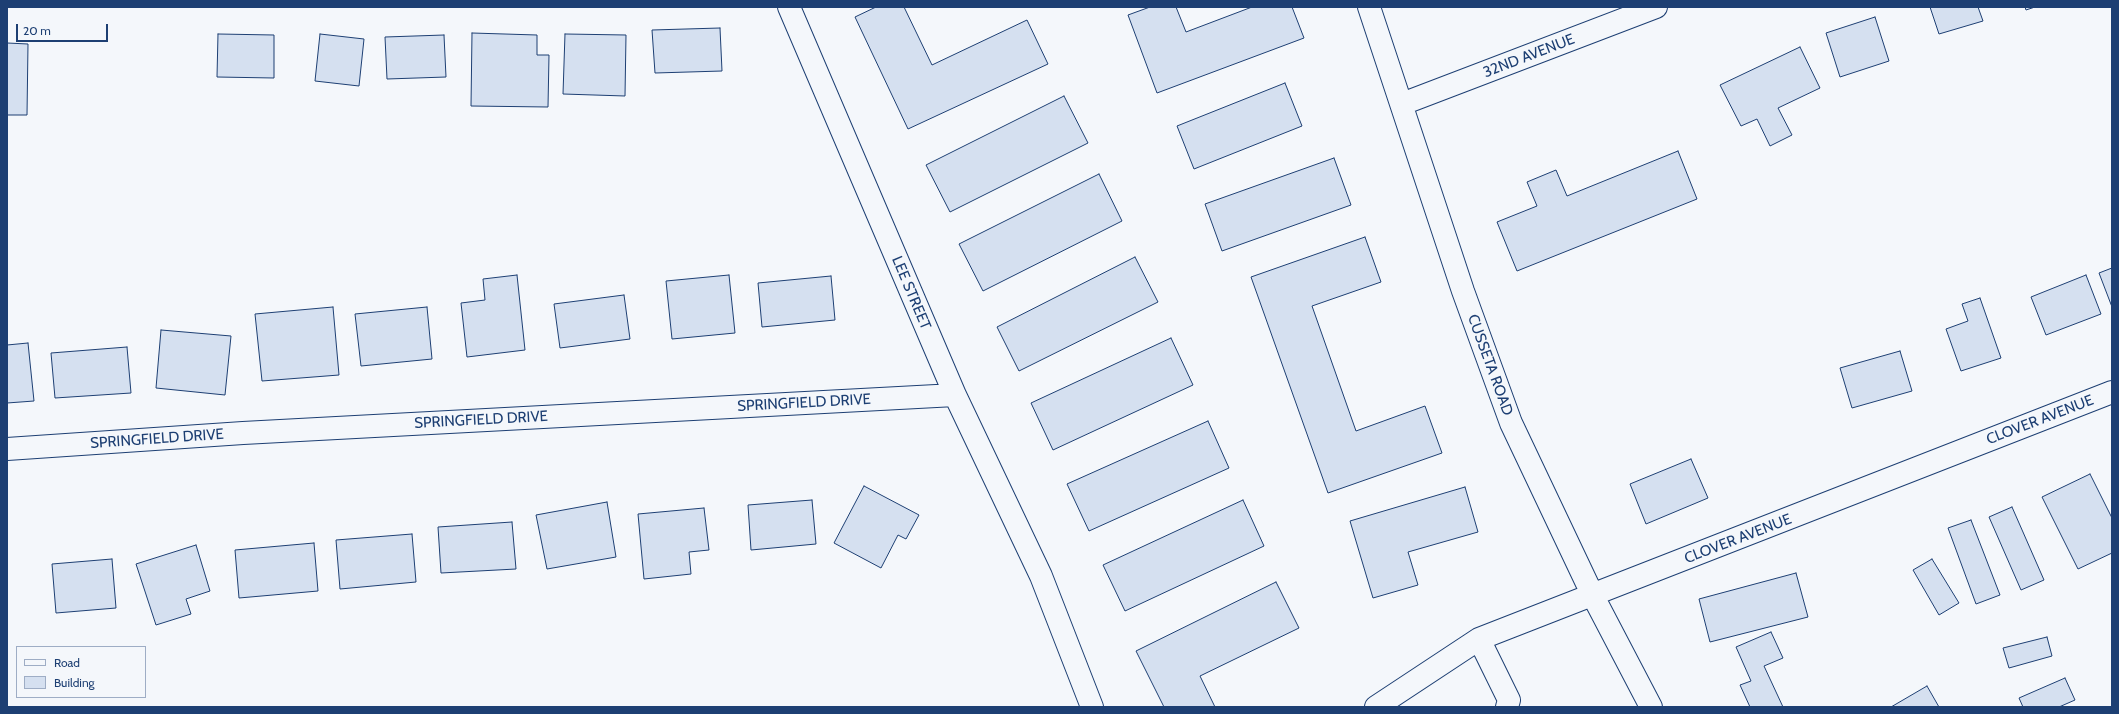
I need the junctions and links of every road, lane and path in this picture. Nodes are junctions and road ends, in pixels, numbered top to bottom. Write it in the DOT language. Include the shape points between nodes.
graph roads {
  1 [pos="789,7"];
  2 [pos="1369,7"];
  3 [pos="1656,7"];
  4 [pos="1402,104"];
  5 [pos="2112,392"];
  6 [pos="955,395"];
  7 [pos="7,449"];
  8 [pos="1593,596"];
  9 [pos="1479,639"];
  10 [pos="1092,707"];
  11 [pos="1376,707"];
  12 [pos="1507,707"];
  13 [pos="1651,707"];
  1 -- 6 [label="street, LEE STREET"];
  2 -- 4 [label="street, CUSSETA ROAD"];
  3 -- 4 [label="street, 32ND AVENUE"];
  4 -- 8 [label="street, CUSSETA ROAD" via="1463,291 1511,423"];
  5 -- 8 [label="street, CLOVER AVENUE"];
  6 -- 7 [label="street, SPRINGFIELD DRIVE" via="243,433"];
  6 -- 10 [label="street, LEE STREET" via="1041,576"];
  8 -- 9 [label="street, CLOVER AVENUE"];
  8 -- 13 [label="street, CUSSETA ROAD"];
  9 -- 11 [label="street, CLOVER AVENUE"];
  9 -- 12 [label="street" via="1509,700"];
}
